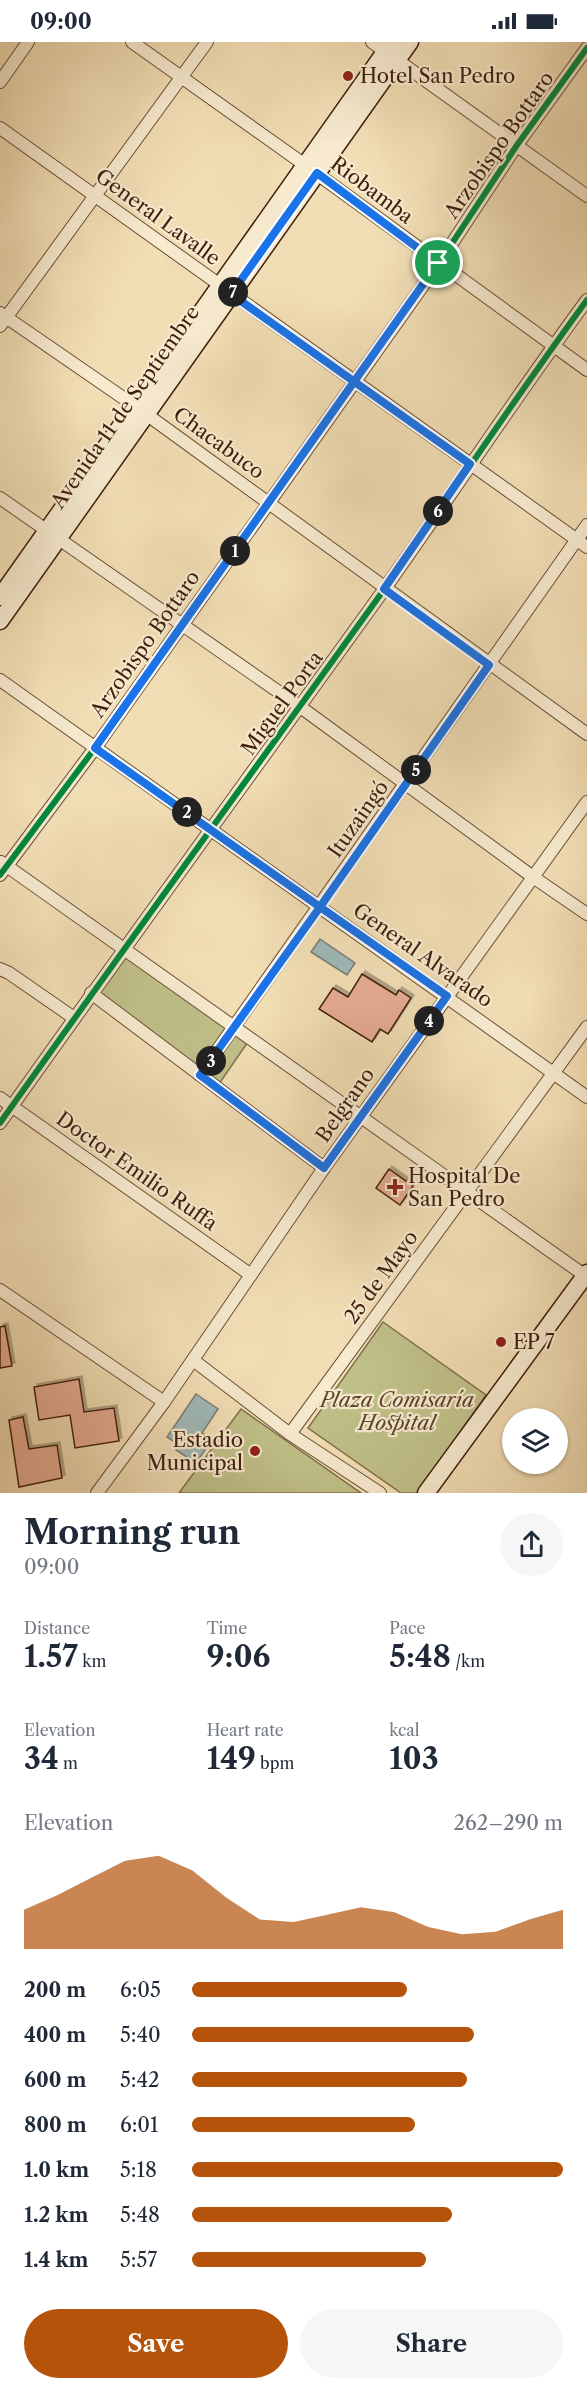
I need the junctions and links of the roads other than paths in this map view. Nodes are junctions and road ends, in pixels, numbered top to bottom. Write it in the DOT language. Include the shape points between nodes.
graph roads {
  1 [pos="28,42"];
  2 [pos="132,42"];
  3 [pos="207,42"];
  4 [pos="410,42"];
  5 [pos="587,48"];
  6 [pos="387,49"];
  7 [pos="182,77"];
  8 [pos="0,82"];
  9 [pos="0,128"];
  10 [pos="517,145"];
  11 [pos="311,169"];
  12 [pos="96,196"];
  13 [pos="587,196"];
  14 [pos="438,263"];
  15 [pos="226,290"];
  16 [pos="587,300"];
  17 [pos="2,319"];
  18 [pos="553,346"];
  19 [pos="587,370"];
  20 [pos="355,381"];
  21 [pos="141,410"];
  22 [pos="470,464"];
  23 [pos="0,498"];
  24 [pos="268,503"];
  25 [pos="587,525"];
  26 [pos="53,535"];
  27 [pos="582,543"];
  28 [pos="384,589"];
  29 [pos="0,597"];
  30 [pos="0,621"];
  31 [pos="182,625"];
  32 [pos="489,665"];
  33 [pos="0,680"];
  34 [pos="299,706"];
  35 [pos="587,734"];
  36 [pos="95,748"];
  37 [pos="406,785"];
  38 [pos="587,802"];
  39 [pos="212,829"];
  40 [pos="2,867"];
  41 [pos="533,877"];
  42 [pos="320,907"];
  43 [pos="587,914"];
  44 [pos="124,948"];
  45 [pos="1,972"];
  46 [pos="91,993"];
  47 [pos="447,996"];
  48 [pos="74,1018"];
  49 [pos="587,1026"];
  50 [pos="235,1029"];
  51 [pos="554,1073"];
  52 [pos="200,1075"];
  53 [pos="587,1097"];
  54 [pos="0,1098"];
  55 [pos="12,1107"];
  56 [pos="361,1117"];
  57 [pos="0,1123"];
  58 [pos="324,1168"];
  59 [pos="468,1192"];
  60 [pos="251,1275"];
  61 [pos="586,1275"];
  62 [pos="0,1290"];
  63 [pos="193,1360"];
  64 [pos="164,1402"];
  65 [pos="290,1434"];
  66 [pos="97,1493"];
  67 [pos="380,1493"];
  68 [pos="426,1493"];
  1 -- 8 [label="street"];
  2 -- 7 [label="street, Riobamba"];
  3 -- 7 [label="street"];
  4 -- 6 [label="main road, Avenida 11 de Septiembre"];
  5 -- 10 [label="street, Arzobispo Bottaro"];
  6 -- 10 [label="street"];
  6 -- 11 [label="main road, Avenida 11 de Septiembre"];
  7 -- 11 [label="street, Riobamba"];
  7 -- 12 [label="street"];
  9 -- 12 [label="street, General Lavalle"];
  10 -- 13 [label="street"];
  10 -- 14 [label="street, Arzobispo Bottaro"];
  11 -- 14 [label="street, Riobamba"];
  11 -- 15 [label="main road, Avenida 11 de Septiembre"];
  12 -- 15 [label="street, General Lavalle"];
  12 -- 17 [label="street"];
  14 -- 18 [label="street, Riobamba"];
  14 -- 20 [label="street, Arzobispo Bottaro"];
  15 -- 20 [label="street, General Lavalle"];
  15 -- 21 [label="main road, Avenida 11 de Septiembre"];
  16 -- 18 [label="street, Miguel Porta"];
  17 -- 21 [label="street, Chacabuco"];
  18 -- 19 [label="street, Riobamba"];
  18 -- 22 [label="street, Miguel Porta"];
  20 -- 22 [label="street, General Lavalle"];
  20 -- 24 [label="street, Arzobispo Bottaro"];
  21 -- 24 [label="street, Chacabuco"];
  21 -- 26 [label="main road, Avenida 11 de Septiembre"];
  22 -- 27 [label="street, General Lavalle"];
  22 -- 28 [label="street, Miguel Porta"];
  23 -- 26 [label="street"];
  24 -- 28 [label="street, Chacabuco"];
  24 -- 31 [label="street, Arzobispo Bottaro"];
  25 -- 27 [label="street, Ituzaingó"];
  26 -- 29 [label="main road, Avenida 11 de Septiembre"];
  26 -- 30 [label="main road, Avenida 11 de Septiembre"];
  26 -- 31 [label="street"];
  27 -- 32 [label="street, Ituzaingó"];
  28 -- 32 [label="street, Chacabuco"];
  28 -- 34 [label="street, Miguel Porta"];
  31 -- 34 [label="street"];
  31 -- 36 [label="street, Arzobispo Bottaro"];
  32 -- 35 [label="street, Chacabuco"];
  32 -- 37 [label="street, Ituzaingó"];
  33 -- 36 [label="street, General Alvarado"];
  34 -- 37 [label="street"];
  34 -- 39 [label="street, Miguel Porta"];
  36 -- 39 [label="street, General Alvarado"];
  36 -- 40 [label="street, Arzobispo Bottaro"];
  37 -- 41 [label="street"];
  37 -- 42 [label="street, Ituzaingó"];
  38 -- 41 [label="street, Belgrano"];
  39 -- 42 [label="street, General Alvarado"];
  39 -- 44 [label="street, Miguel Porta"];
  40 -- 44 [label="street"];
  41 -- 43 [label="street"];
  41 -- 47 [label="street, Belgrano"];
  42 -- 47 [label="street, General Alvarado"];
  42 -- 50 [label="street, Ituzaingó"];
  44 -- 46 [label="street, Miguel Porta"];
  44 -- 50 [label="street"];
  45 -- 48 [label="street"];
  46 -- 48 [label="street, Miguel Porta"];
  46 -- 52 [label="street"];
  47 -- 51 [label="street, General Alvarado"];
  47 -- 56 [label="street, Belgrano"];
  48 -- 55 [label="street, Miguel Porta"];
  49 -- 51 [label="street, 25 de Mayo"];
  50 -- 52 [label="street, Ituzaingó"];
  50 -- 56 [label="street"];
  51 -- 53 [label="street, General Alvarado"];
  51 -- 59 [label="street, 25 de Mayo"];
  52 -- 58 [label="street"];
  54 -- 55 [label="street, Doctor Emilio Ruffa"];
  55 -- 57 [label="street, Miguel Porta"];
  55 -- 60 [label="street, Doctor Emilio Ruffa"];
  56 -- 58 [label="street, Belgrano"];
  56 -- 59 [label="street"];
  58 -- 60 [label="street, Belgrano"];
  59 -- 61 [label="street"];
  59 -- 65 [label="street, 25 de Mayo"];
  60 -- 63 [label="street, Belgrano"];
  61 -- 68 [label="main road"];
  62 -- 64 [label="street"];
  63 -- 64 [label="street, Belgrano"];
  63 -- 65 [label="street"];
  64 -- 66 [label="street, Belgrano"];
  65 -- 67 [label="street"];
}
